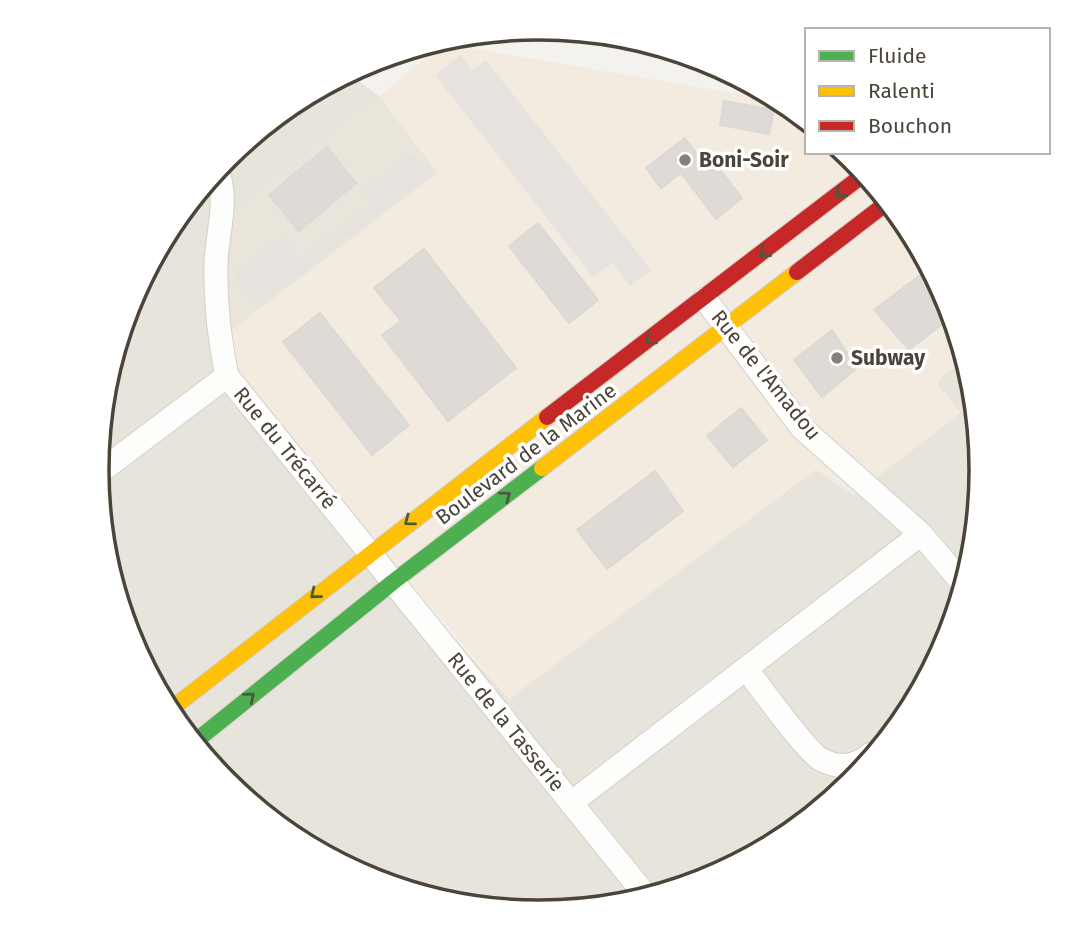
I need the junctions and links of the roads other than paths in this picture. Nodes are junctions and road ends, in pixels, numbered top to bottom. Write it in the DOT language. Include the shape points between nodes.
graph roads {
  1 [pos="856,180"];
  2 [pos="219,184"];
  3 [pos="880,208"];
  4 [pos="705,299"];
  5 [pos="727,327"];
  6 [pos="227,376"];
  7 [pos="109,465"];
  8 [pos="922,534"];
  9 [pos="369,551"];
  10 [pos="956,576"];
  11 [pos="393,582"];
  12 [pos="746,669"];
  13 [pos="177,704"];
  14 [pos="202,736"];
  15 [pos="852,765"];
  16 [pos="571,803"];
  17 [pos="640,888"];
  1 -- 4 [label="street, Boulevard de la Marine, one-way"];
  2 -- 6 [label="street, Rue du Trécarré" via="216,326"];
  3 -- 5 [label="street, Boulevard de la Marine"];
  4 -- 5 [label="street, Rue de l'Amadou"];
  4 -- 9 [label="street, Boulevard de la Marine, one-way"];
  5 -- 8 [label="street, Rue de l'Amadou" via="802,428"];
  11 -- 5 [label="street, Boulevard de la Marine, one-way"];
  6 -- 7 [label="street"];
  6 -- 9 [label="street, Rue du Trécarré"];
  8 -- 10 [label="street, Rue de l'Amadou"];
  8 -- 12 [label="street"];
  9 -- 11 [label="street, Rue de la Tasserie"];
  9 -- 13 [label="street, Boulevard de la Marine, one-way"];
  14 -- 11 [label="street, Boulevard de la Marine, one-way"];
  11 -- 16 [label="street, Rue de la Tasserie"];
  12 -- 15 [label="street" via="819,759 839,767"];
  12 -- 16 [label="street"];
  16 -- 17 [label="street, Rue de la Tasserie"];
}
